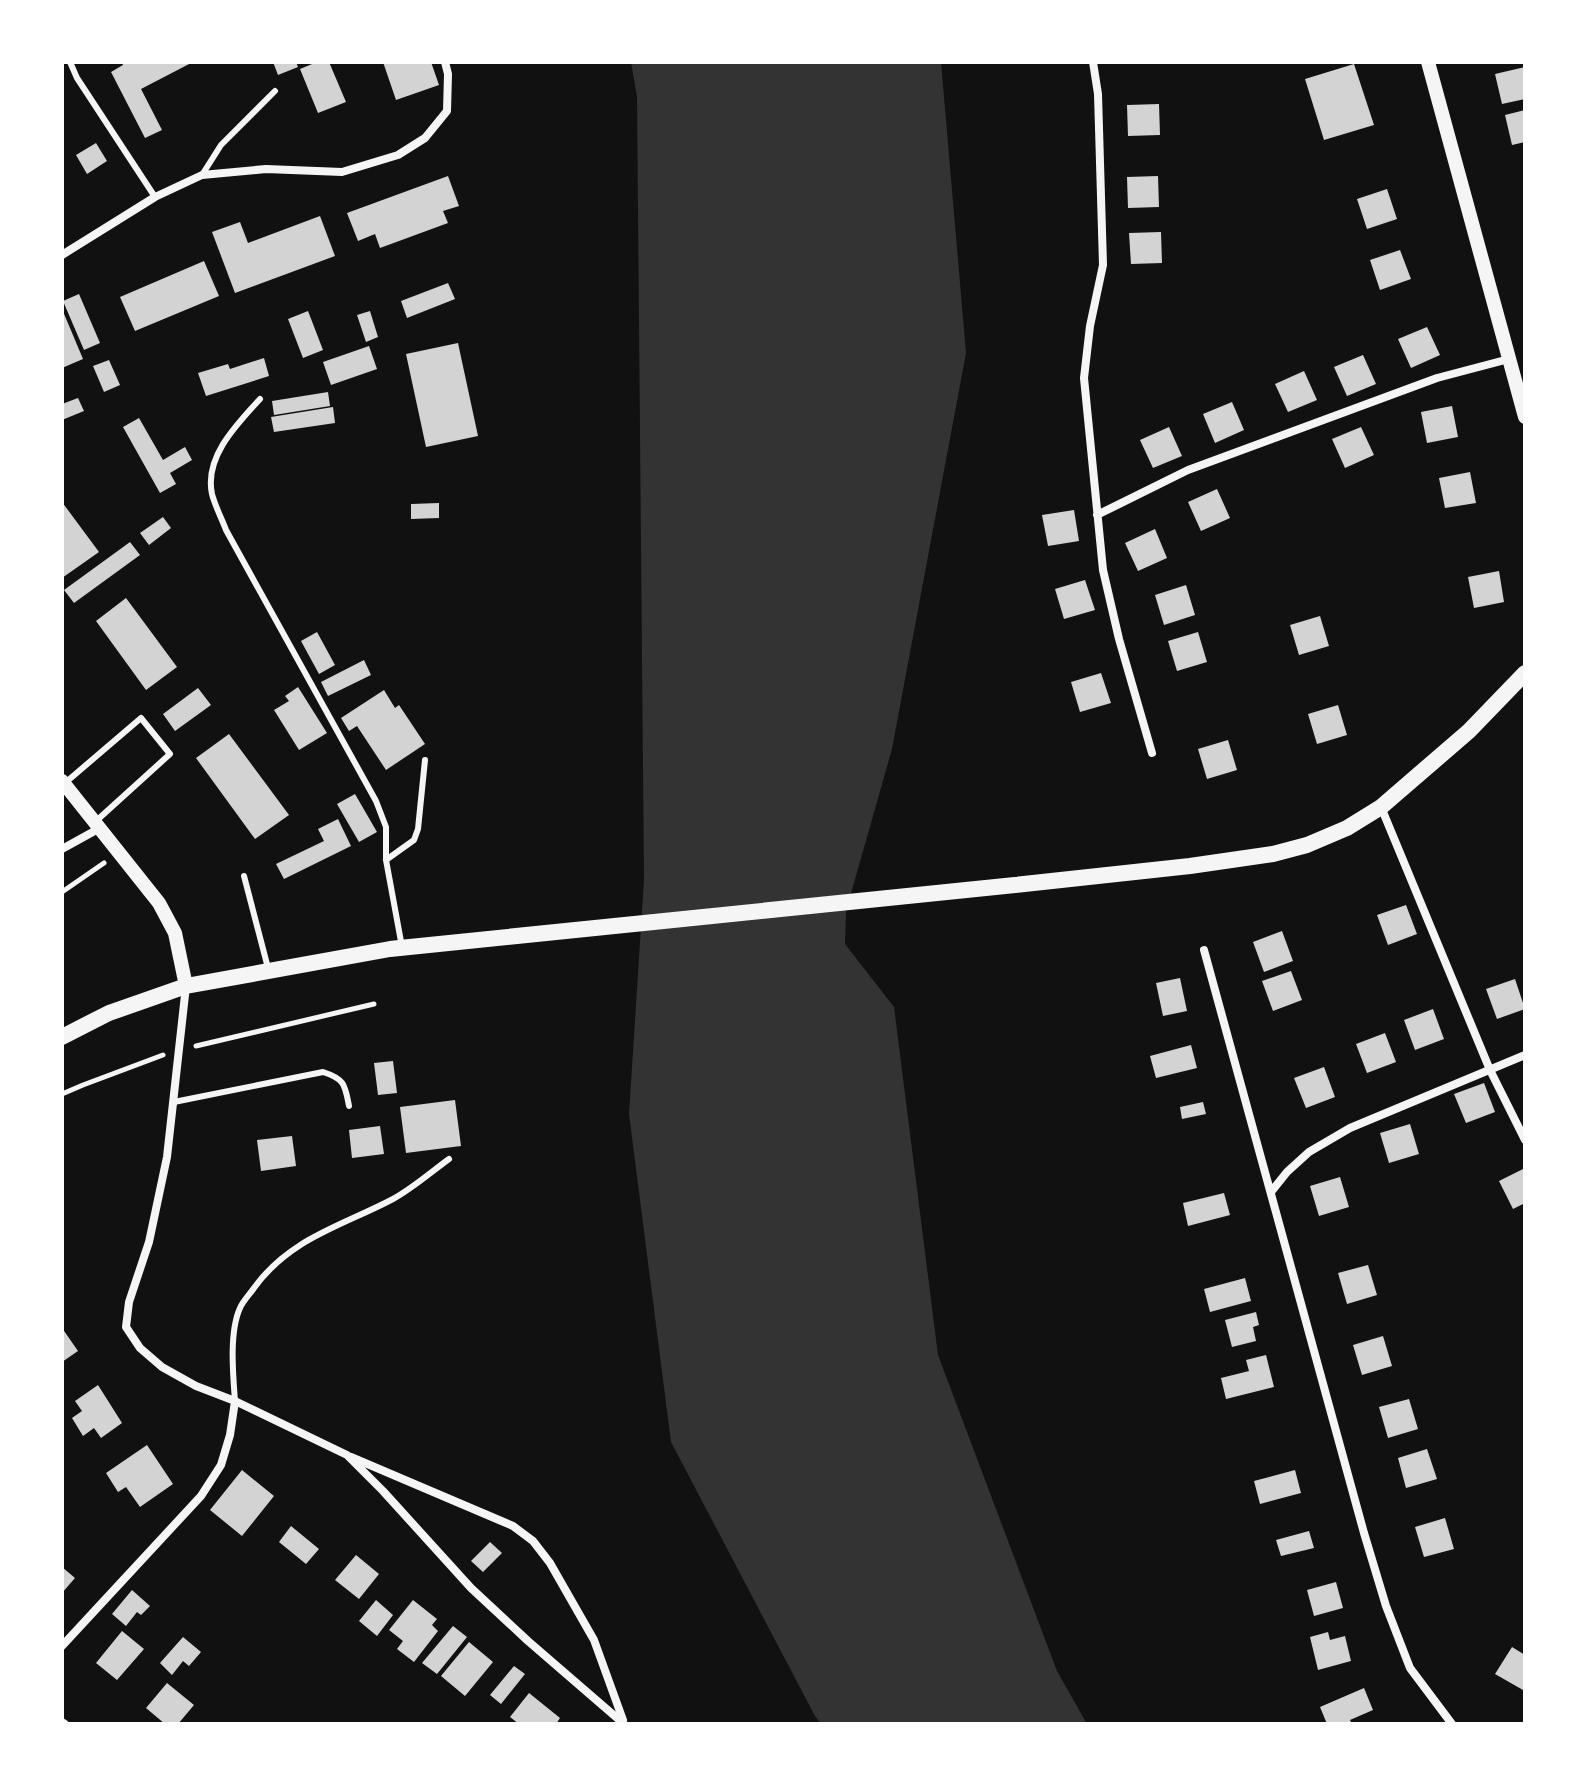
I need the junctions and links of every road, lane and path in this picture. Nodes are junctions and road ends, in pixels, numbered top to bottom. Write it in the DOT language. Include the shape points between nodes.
graph roads {
  1 [pos="70,62"];
  2 [pos="445,62"];
  3 [pos="1093,62"];
  4 [pos="1428,62"];
  5 [pos="275,91"];
  6 [pos="202,175"];
  7 [pos="155,197"];
  8 [pos="62,255"];
  9 [pos="1509,359"];
  10 [pos="260,399"];
  11 [pos="1525,417"];
  12 [pos="1097,515"];
  13 [pos="1525,673"];
  14 [pos="1152,753"];
  15 [pos="425,760"];
  16 [pos="63,784"];
  17 [pos="1381,807"];
  18 [pos="97,825"];
  19 [pos="62,849"];
  20 [pos="119,853"];
  21 [pos="386,860"];
  22 [pos="244,876"];
  23 [pos="62,892"];
  24 [pos="402,947"];
  25 [pos="1204,950"];
  26 [pos="269,971"];
  27 [pos="186,986"];
  28 [pos="374,1004"];
  29 [pos="62,1037"];
  30 [pos="180,1049"];
  31 [pos="1525,1055"];
  32 [pos="1490,1070"];
  33 [pos="62,1094"];
  34 [pos="174,1102"];
  35 [pos="349,1106"];
  36 [pos="1525,1140"];
  37 [pos="449,1159"];
  38 [pos="1271,1192"];
  39 [pos="235,1401"];
  40 [pos="347,1455"];
  41 [pos="62,1646"];
  42 [pos="624,1724"];
  43 [pos="1452,1724"];
  1 -- 7 [label="lane"];
  2 -- 6 [label="street" via="447,111 425,138 398,155 342,172 266,169"];
  3 -- 12 [label="street" via="1103,265 1084,378"];
  4 -- 9 [label="street"];
  5 -- 6 [label="lane" via="221,145"];
  6 -- 7 [label="street"];
  7 -- 8 [label="street"];
  9 -- 11 [label="street"];
  9 -- 12 [label="street" via="1437,378 1188,470"];
  10 -- 21 [label="lane" via="232,430 214,463 211,492 226,530 376,801 386,827"];
  12 -- 14 [label="street" via="1103,570"];
  13 -- 17 [label="main road" via="1469,731"];
  15 -- 21 [label="lane" via="414,840"];
  16 -- 18 [label="street"];
  16 -- 18 [label="lane" via="141,718 170,754"];
  17 -- 24 [label="main road" via="1307,845 1190,866"];
  17 -- 32 [label="street"];
  18 -- 19 [label="street"];
  18 -- 20 [label="street"];
  20 -- 23 [label="path"];
  20 -- 27 [label="street" via="159,903 175,933"];
  21 -- 24 [label="lane"];
  22 -- 26 [label="lane"];
  24 -- 26 [label="main road"];
  25 -- 38 [label="street"];
  26 -- 27 [label="main road"];
  27 -- 29 [label="main road" via="109,1013"];
  27 -- 30 [label="street"];
  28 -- 30 [label="path"];
  30 -- 33 [label="path"];
  30 -- 34 [label="street"];
  31 -- 32 [label="street"];
  32 -- 36 [label="street"];
  32 -- 38 [label="street" via="1350,1128 1309,1152"];
  34 -- 35 [label="lane" via="323,1072 338,1076"];
  34 -- 39 [label="street" via="164,1172 126,1327 162,1367"];
  37 -- 39 [label="lane" via="395,1198 293,1248 266,1271 240,1309 234,1334"];
  38 -- 43 [label="street" via="1386,1606 1410,1668"];
  39 -- 40 [label="street"];
  39 -- 41 [label="street" via="221,1465 201,1496"];
  40 -- 42 [label="street" via="471,1588"];
  40 -- 42 [label="street" via="513,1526 533,1541 594,1640"];
}
